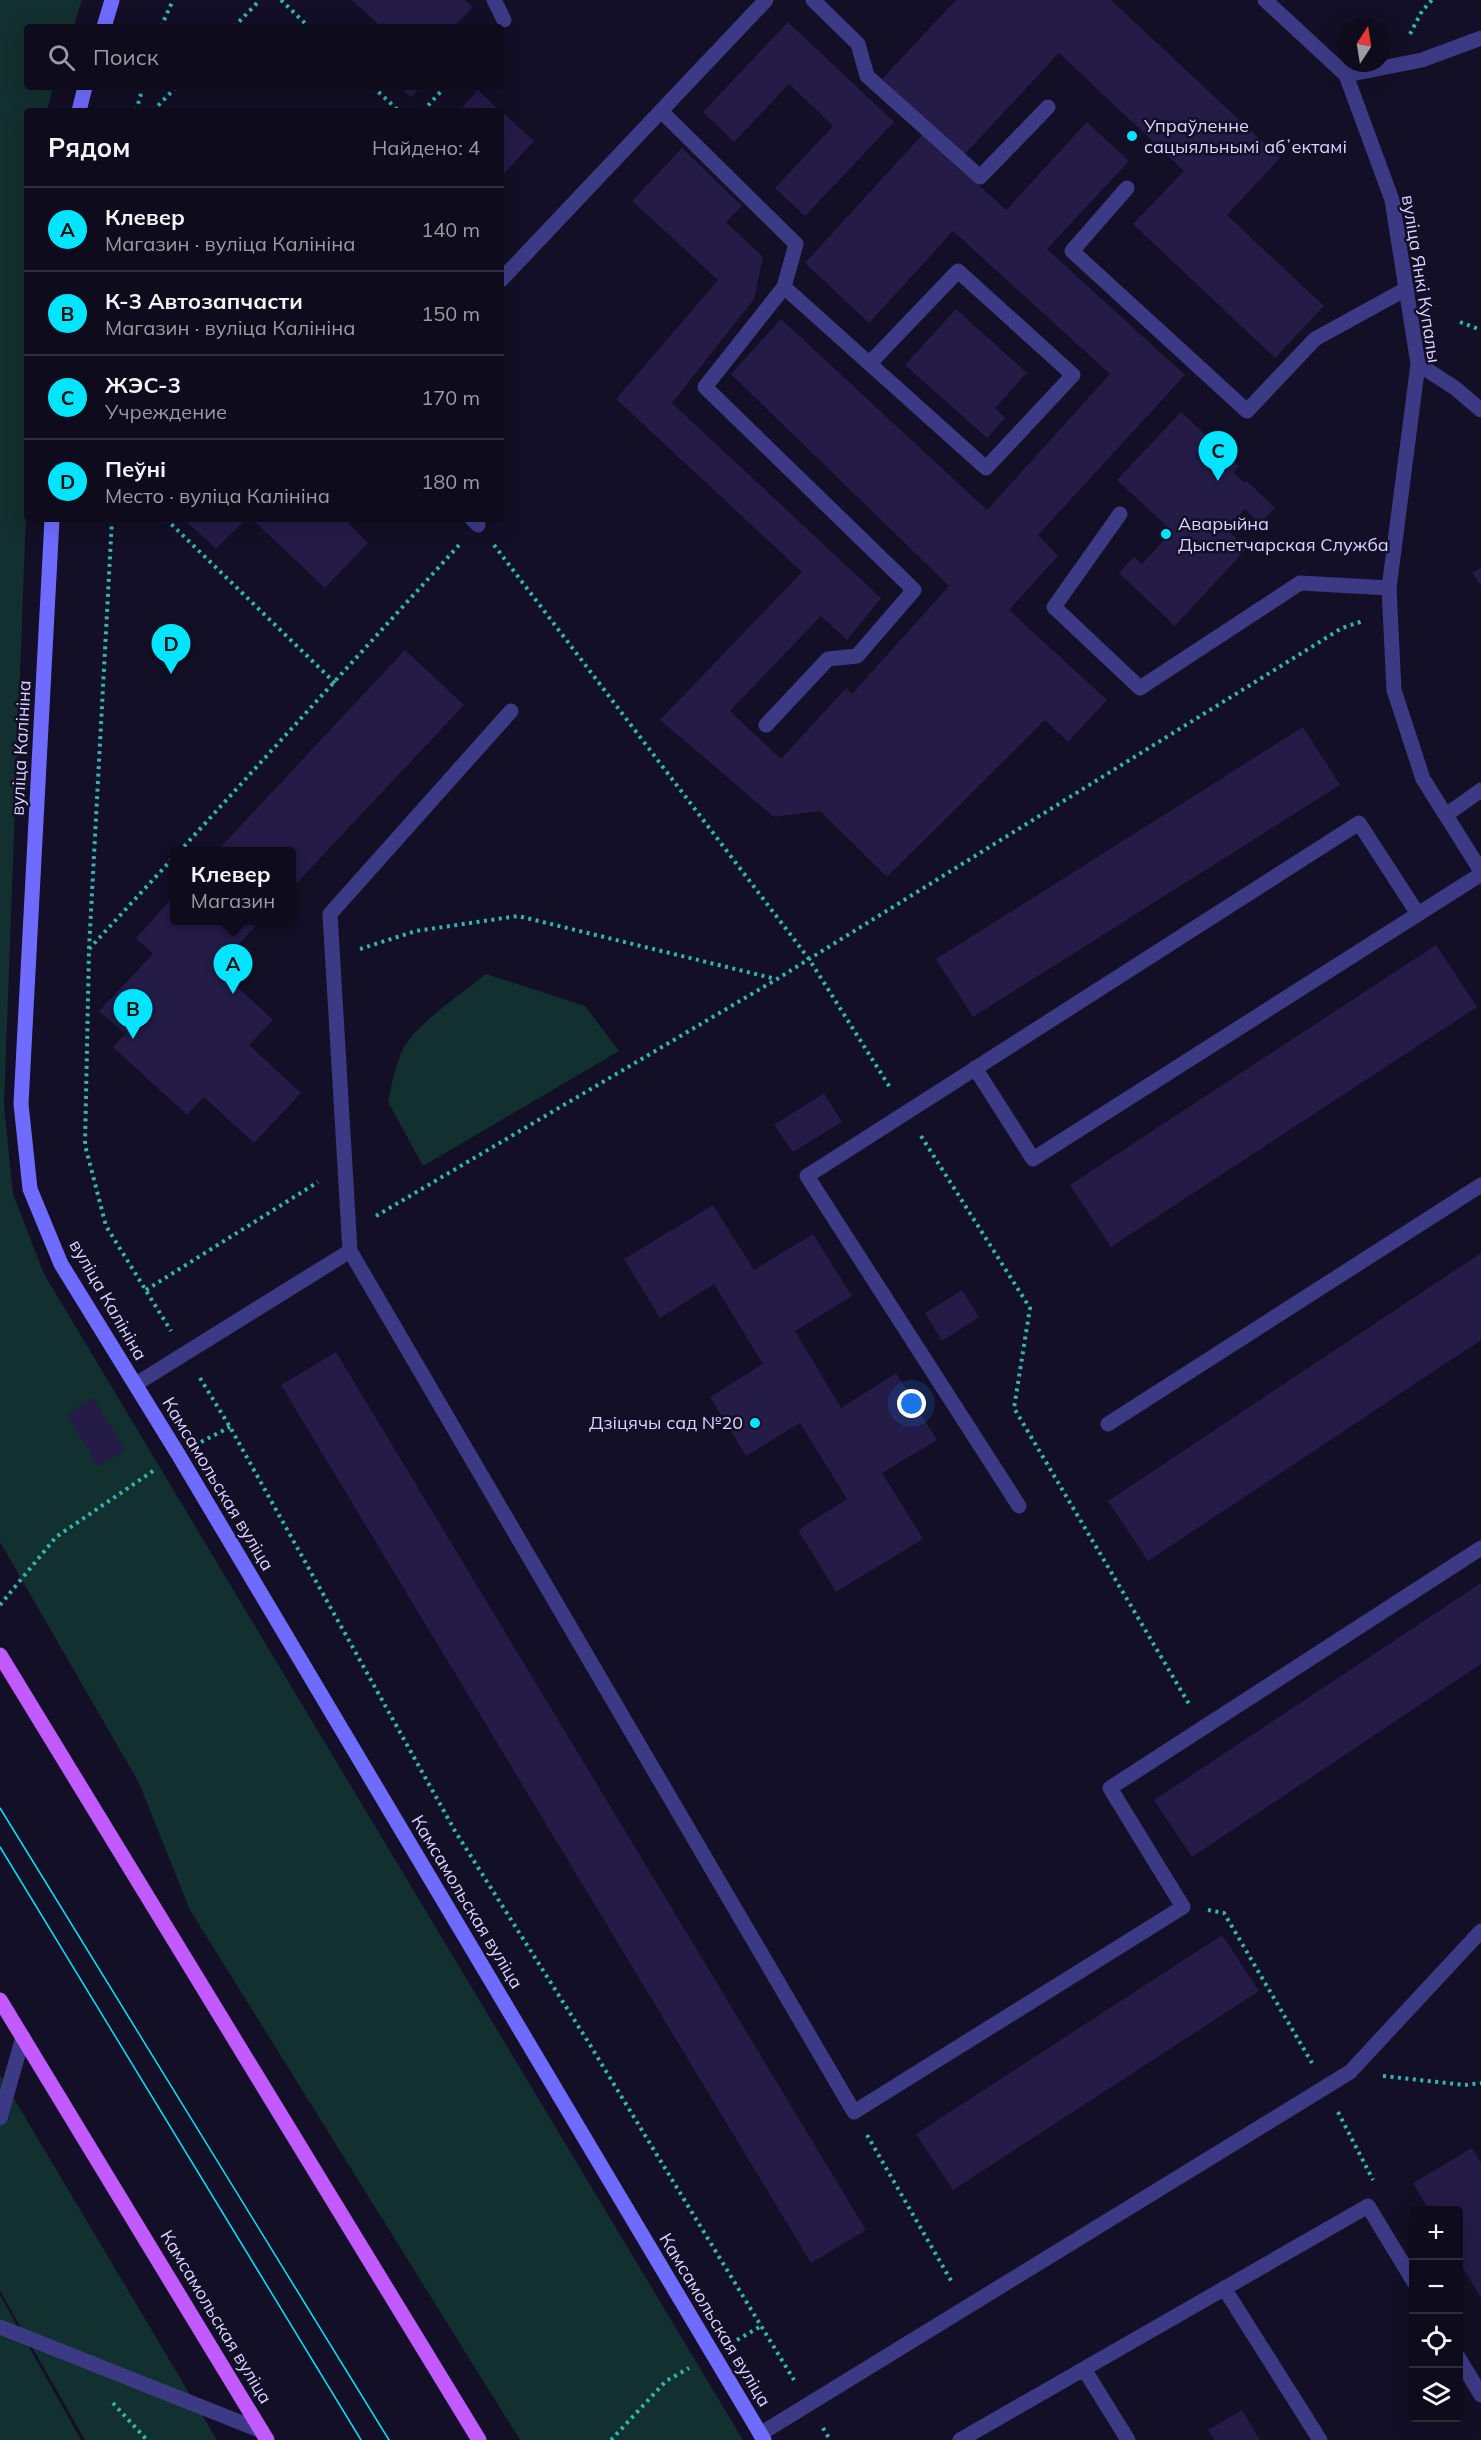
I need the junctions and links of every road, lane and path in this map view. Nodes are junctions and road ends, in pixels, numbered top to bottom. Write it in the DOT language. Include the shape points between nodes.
graph roads {
  1 [pos="112,0"];
  2 [pos="173,0"];
  3 [pos="260,0"];
  4 [pos="281,0"];
  5 [pos="494,0"];
  6 [pos="766,0"];
  7 [pos="813,0"];
  8 [pos="1265,0"];
  9 [pos="504,21"];
  10 [pos="105,24"];
  11 [pos="161,24"];
  12 [pos="237,24"];
  13 [pos="306,24"];
  14 [pos="1481,38"];
  15 [pos="1346,75"];
  16 [pos="84,90"];
  17 [pos="142,90"];
  18 [pos="173,90"];
  19 [pos="376,90"];
  20 [pos="442,90"];
  21 [pos="1048,107"];
  22 [pos="80,108"];
  23 [pos="137,108"];
  24 [pos="156,108"];
  25 [pos="396,108"];
  26 [pos="426,108"];
  27 [pos="661,111"];
  28 [pos="1127,188"];
  29 [pos="504,277"];
  30 [pos="784,287"];
  31 [pos="1406,289"];
  32 [pos="1460,322"];
  33 [pos="1481,330"];
  34 [pos="870,363"];
  35 [pos="1418,364"];
  36 [pos="1481,410"];
  37 [pos="1120,514"];
  38 [pos="52,522"];
  39 [pos="112,522"];
  40 [pos="169,522"];
  41 [pos="475,522"];
  42 [pos="1389,588"];
  43 [pos="1390,613"];
  44 [pos="335,683"];
  45 [pos="511,711"];
  46 [pos="766,725"];
  47 [pos="1481,790"];
  48 [pos="1446,815"];
  49 [pos="184,847"];
  50 [pos="170,861"];
  51 [pos="1481,872"];
  52 [pos="1418,914"];
  53 [pos="89,949"];
  54 [pos="333,958"];
  55 [pos="777,979"];
  56 [pos="975,1068"];
  57 [pos="346,1164"];
  58 [pos="1481,1185"];
  59 [pos="349,1232"];
  60 [pos="350,1251"];
  61 [pos="146,1290"];
  62 [pos="185,1354"];
  63 [pos="136,1384"];
  64 [pos="1108,1424"];
  65 [pos="230,1427"];
  66 [pos="178,1454"];
  67 [pos="1019,1506"];
  68 [pos="1481,1548"];
  69 [pos="0,1605"];
  70 [pos="0,1655"];
  71 [pos="1184,1907"];
  72 [pos="1481,1931"];
  73 [pos="0,2000"];
  74 [pos="23,2037"];
  75 [pos="1350,2073"];
  76 [pos="1481,2082"];
  77 [pos="1326,2088"];
  78 [pos="854,2112"];
  79 [pos="0,2118"];
  80 [pos="1368,2206"];
  81 [pos="1409,2275"];
  82 [pos="1224,2288"];
  83 [pos="967,2308"];
  84 [pos="760,2326"];
  85 [pos="0,2327"];
  86 [pos="713,2354"];
  87 [pos="1463,2365"];
  88 [pos="1084,2369"];
  89 [pos="1481,2395"];
  90 [pos="809,2405"];
  91 [pos="265,2436"];
  92 [pos="762,2437"];
  93 [pos="479,2440"];
  94 [pos="611,2440"];
  95 [pos="830,2440"];
  96 [pos="960,2440"];
  97 [pos="1128,2440"];
  98 [pos="1320,2440"];
  1 -- 10 [label="street"];
  2 -- 11 [label="path"];
  3 -- 12 [label="path"];
  4 -- 13 [label="path"];
  5 -- 9 [label="street"];
  6 -- 27 [label="street"];
  7 -- 21 [label="street" via="858,44 867,76 980,177"];
  8 -- 15 [label="street, вуліца Янкі Купалы"];
  14 -- 15 [label="street" via="1422,60"];
  15 -- 31 [label="street, вуліца Янкі Купалы" via="1392,200"];
  16 -- 22 [label="street"];
  17 -- 23 [label="path"];
  18 -- 24 [label="path"];
  19 -- 25 [label="path"];
  20 -- 26 [label="path"];
  27 -- 29 [label="street"];
  27 -- 30 [label="street" via="796,244"];
  28 -- 31 [label="street" via="1072,251 1247,411 1315,339"];
  30 -- 34 [label="street"];
  30 -- 46 [label="street" via="705,387 914,590 857,656 828,659"];
  31 -- 35 [label="street, вуліца Янкі Купалы"];
  32 -- 33 [label="path"];
  34 -- 34 [label="street" via="986,468 1073,375 958,271"];
  35 -- 36 [label="street"];
  35 -- 42 [label="street, вуліца Янкі Купалы"];
  37 -- 42 [label="street" via="1054,607 1140,688 1300,583"];
  38 -- 63 [label="street, вуліца Калініна" via="21,1104 30,1189 62,1264"];
  39 -- 53 [label="path"];
  40 -- 44 [label="path"];
  41 -- 44 [label="path"];
  42 -- 43 [label="street, вуліца Янкі Купалы"];
  43 -- 48 [label="street, вуліца Янкі Купалы" via="1395,690 1423,778"];
  43 -- 55 [label="path" via="1342,628"];
  44 -- 49 [label="path"];
  45 -- 54 [label="street" via="330,914"];
  47 -- 48 [label="street"];
  48 -- 51 [label="street, вуліца Янкі Купалы"];
  50 -- 53 [label="path"];
  51 -- 52 [label="street"];
  52 -- 56 [label="street" via="1359,823"];
  52 -- 56 [label="street" via="1033,1159"];
  53 -- 61 [label="path" via="85,1145 106,1226"];
  54 -- 55 [label="path" via="416,931 518,916"];
  54 -- 57 [label="street"];
  55 -- 59 [label="path"];
  56 -- 67 [label="street" via="807,1176"];
  57 -- 59 [label="street"];
  57 -- 61 [label="path"];
  58 -- 64 [label="street"];
  59 -- 60 [label="street"];
  60 -- 62 [label="street"];
  60 -- 78 [label="street"];
  61 -- 62 [label="path"];
  62 -- 63 [label="street"];
  62 -- 65 [label="path"];
  63 -- 66 [label="street, Камсамольская вуліца"];
  65 -- 66 [label="path"];
  65 -- 84 [label="path" via="455,1831"];
  66 -- 69 [label="path" via="56,1537"];
  66 -- 86 [label="street, Камсамольская вуліца"];
  68 -- 71 [label="street" via="1110,1788"];
  70 -- 93 [label="main road"];
  71 -- 77 [label="path" via="1224,1913"];
  71 -- 78 [label="street"];
  72 -- 75 [label="street"];
  73 -- 74 [label="main road, Камсамольская вуліца"];
  74 -- 79 [label="street"];
  74 -- 91 [label="main road, Камсамольская вуліца"];
  75 -- 76 [label="path" via="1465,2085"];
  75 -- 77 [label="street"];
  77 -- 80 [label="path" via="1373,2179"];
  77 -- 83 [label="street"];
  78 -- 83 [label="path"];
  80 -- 81 [label="street"];
  80 -- 82 [label="street"];
  82 -- 88 [label="street"];
  82 -- 98 [label="street"];
  83 -- 90 [label="street"];
  84 -- 86 [label="path"];
  84 -- 90 [label="path"];
  85 -- 91 [label="street"];
  86 -- 92 [label="street, Камсамольская вуліца"];
  86 -- 94 [label="path" via="666,2381"];
  87 -- 89 [label="street"];
  88 -- 96 [label="street"];
  88 -- 97 [label="street"];
  90 -- 92 [label="street"];
  90 -- 95 [label="path"];
}
